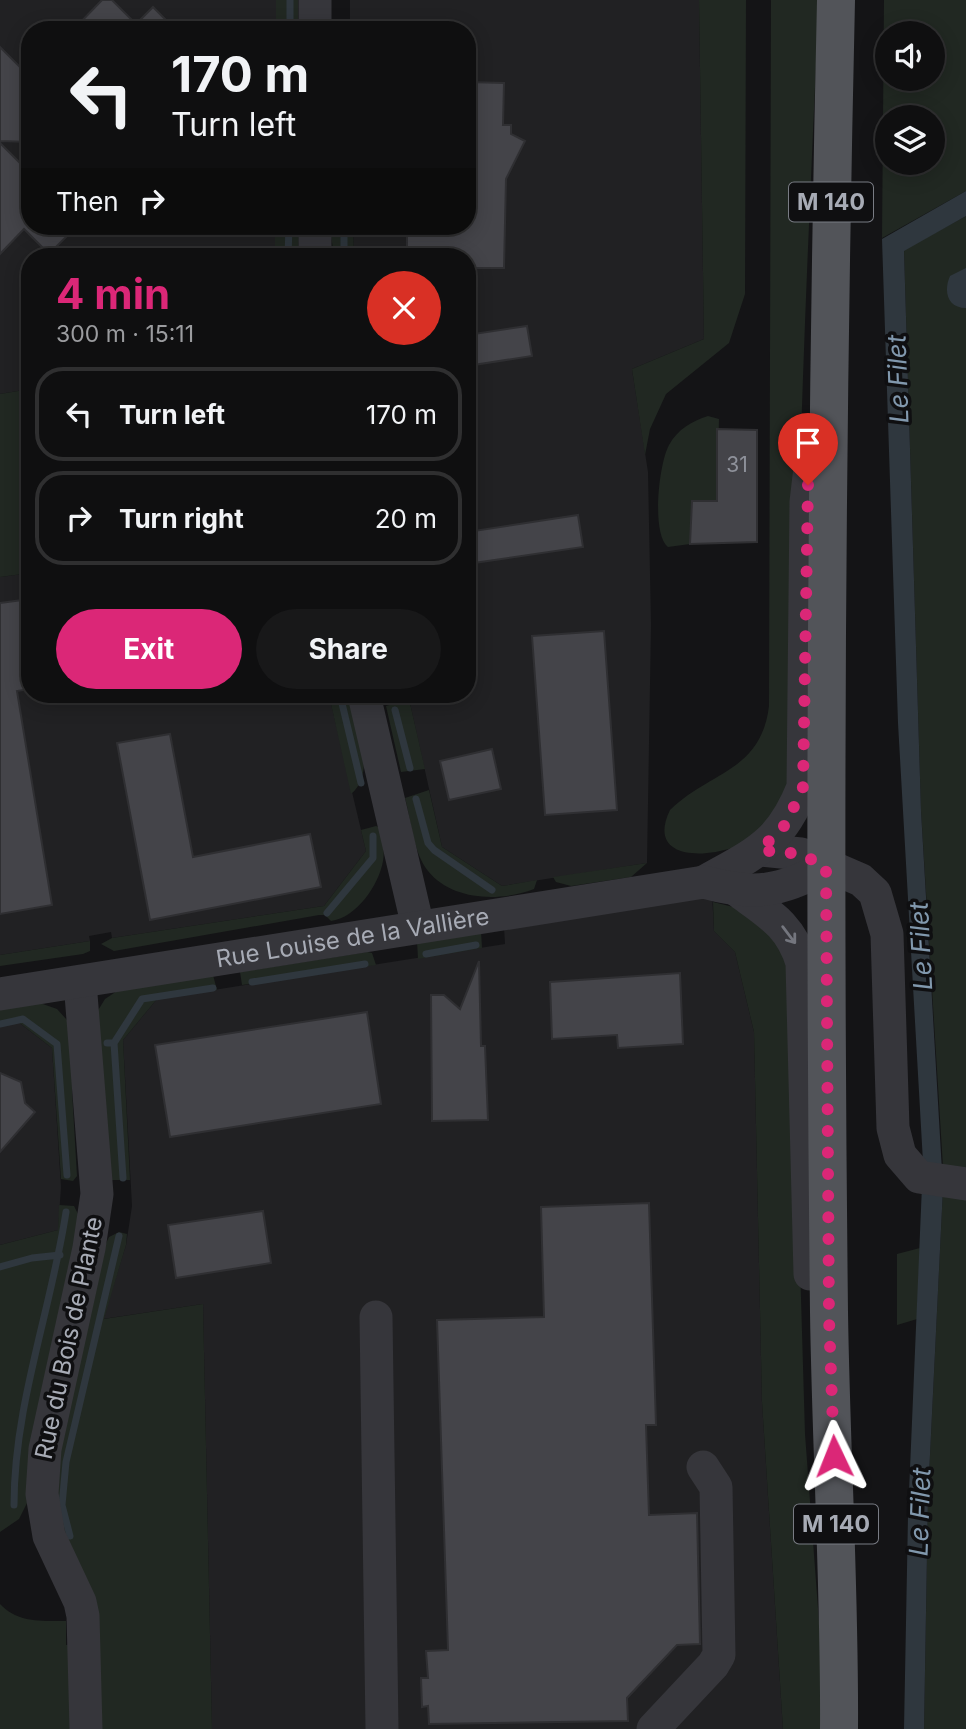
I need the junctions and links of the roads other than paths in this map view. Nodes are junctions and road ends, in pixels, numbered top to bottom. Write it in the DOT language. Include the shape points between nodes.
graph roads {
  1 [pos="315,0"];
  2 [pos="836,0"];
  3 [pos="315,21"];
  4 [pos="827,404"];
  5 [pos="366,703"];
  6 [pos="760,850"];
  7 [pos="826,867"];
  8 [pos="704,881"];
  9 [pos="738,891"];
  10 [pos="418,927"];
  11 [pos="79,982"];
  12 [pos="0,995"];
  13 [pos="940,1181"];
  14 [pos="376,1317"];
  15 [pos="829,1318"];
  16 [pos="703,1467"];
  17 [pos="86,1729"];
  18 [pos="382,1729"];
  19 [pos="653,1729"];
  20 [pos="839,1729"];
  1 -- 3 [label="street"];
  2 -- 4 [label="main road, M 140"];
  4 -- 6 [label="street, Rue Louise de la Vallière" via="806,502 803,787 786,824"];
  4 -- 7 [label="main road, M 140"];
  5 -- 10 [label="street"];
  6 -- 7 [label="street" via="801,854"];
  6 -- 8 [label="street, Rue Louise de la Vallière"];
  7 -- 9 [label="street, Rue Louise de la Vallière" via="793,885"];
  7 -- 13 [label="street" via="861,880 875,893 887,934 893,1128 900,1155"];
  7 -- 15 [label="main road, M 140"];
  8 -- 9 [label="street, Rue Louise de la Vallière"];
  8 -- 10 [label="street, Rue Louise de la Vallière"];
  9 -- 15 [label="street, Rue Louise de la Vallière, one-way" via="785,927 796,942 802,963 810,1282"];
  10 -- 11 [label="street, Rue Louise de la Vallière"];
  11 -- 12 [label="street, Rue Louise de la Vallière"];
  11 -- 17 [label="street, Rue du Bois de Plante" via="97,1194 45,1448 42,1494 50,1536 83,1616"];
  14 -- 18 [label="street"];
  15 -- 20 [label="main road, M 140" via="840,1620"];
  16 -- 19 [label="street" via="716,1487 719,1655"];
}
